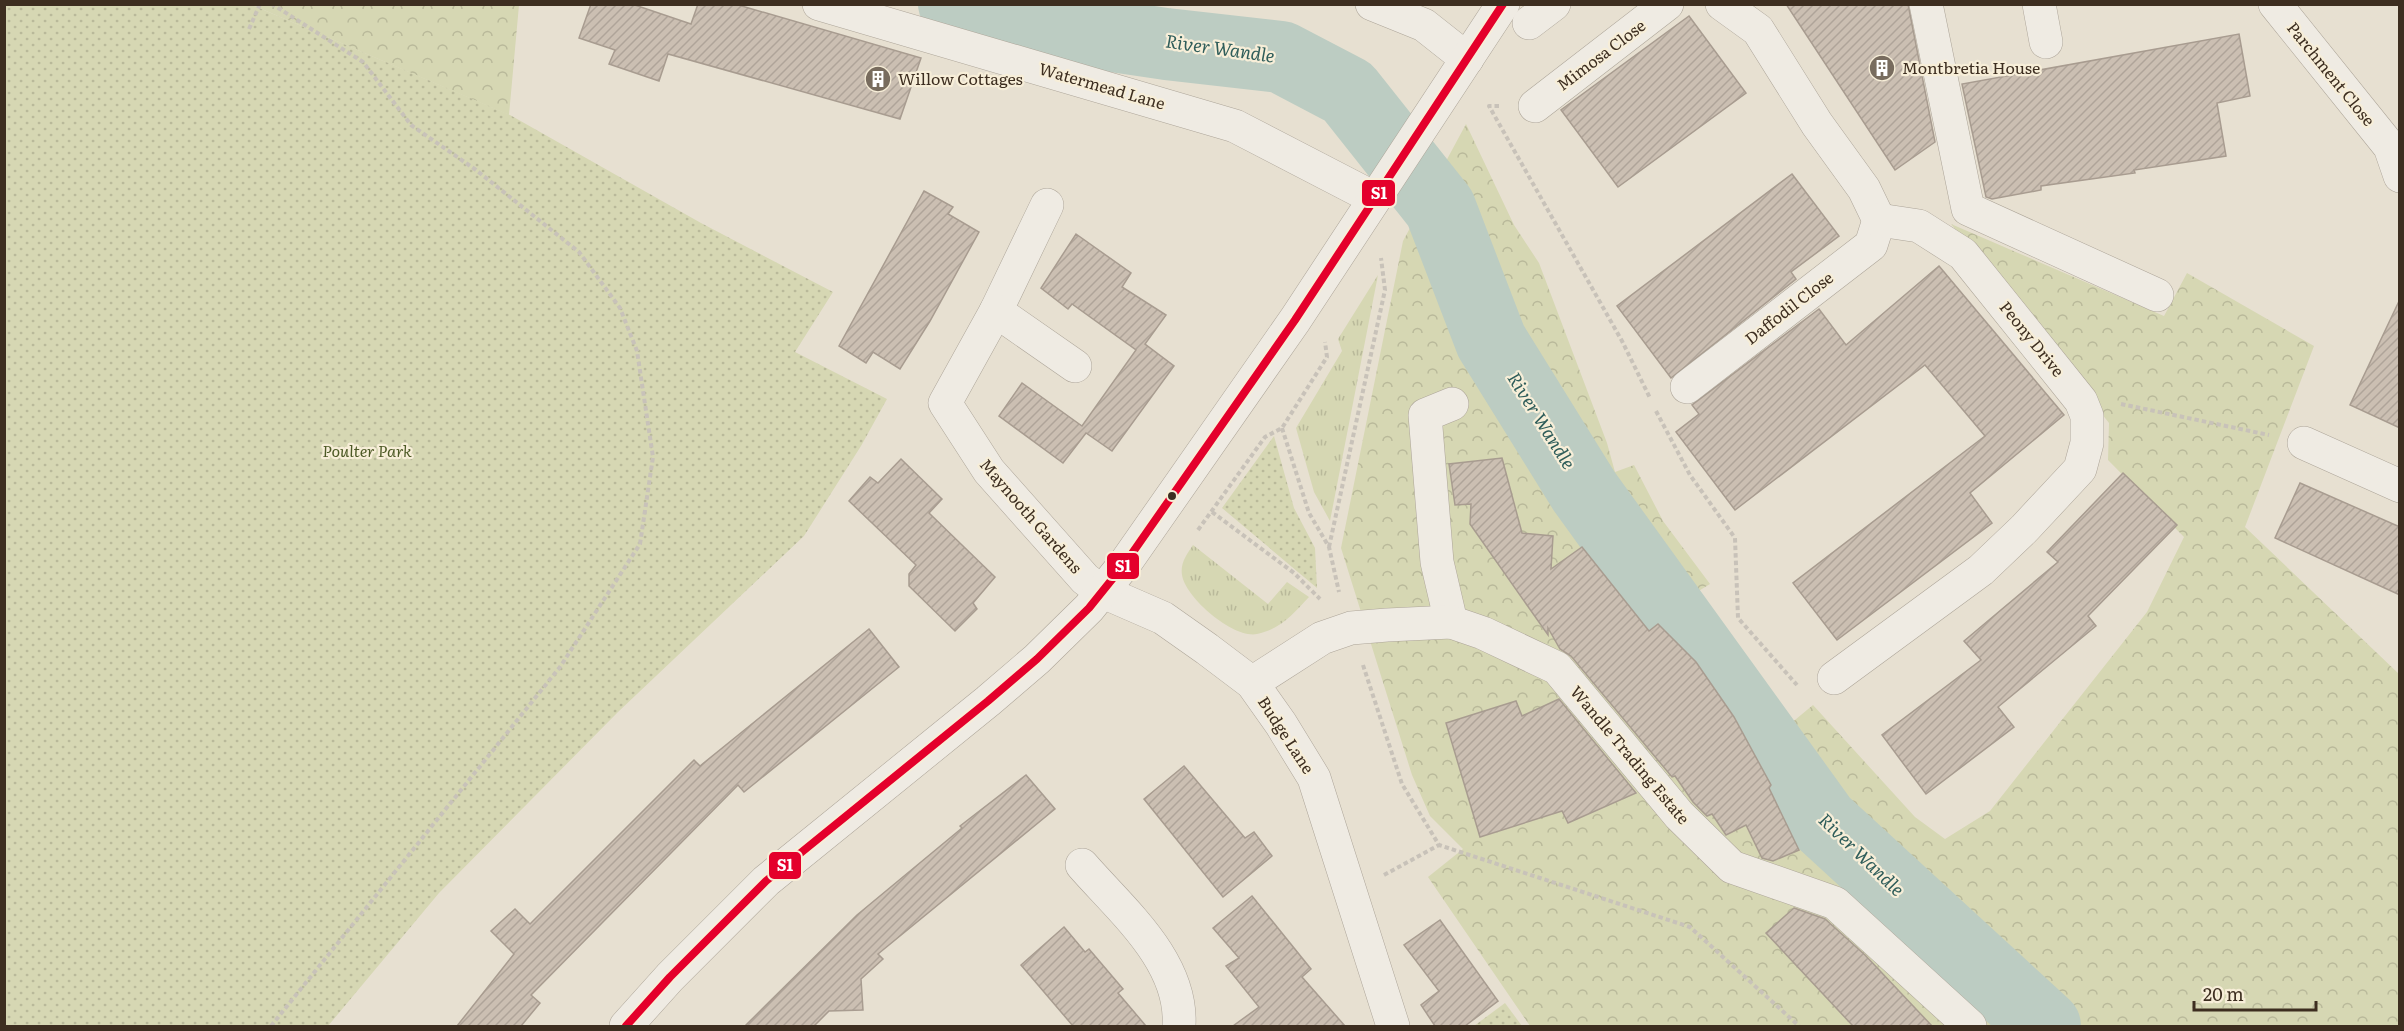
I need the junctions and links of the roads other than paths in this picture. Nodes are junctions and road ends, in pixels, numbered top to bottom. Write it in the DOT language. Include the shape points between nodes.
graph roads {
  1 [pos="819,4"];
  2 [pos="1372,4"];
  3 [pos="1503,4"];
  4 [pos="1667,4"];
  5 [pos="1722,4"];
  6 [pos="1926,4"];
  7 [pos="2039,4"];
  8 [pos="2276,4"];
  9 [pos="2046,42"];
  10 [pos="1467,59"];
  11 [pos="1535,106"];
  12 [pos="2396,154"];
  13 [pos="1374,198"];
  14 [pos="1047,205"];
  15 [pos="1878,220"];
  16 [pos="2157,295"];
  17 [pos="996,311"];
  18 [pos="1075,366"];
  19 [pos="1687,387"];
  20 [pos="1452,404"];
  21 [pos="2304,443"];
  22 [pos="2400,486"];
  23 [pos="1101,591"];
  24 [pos="1451,622"];
  25 [pos="1834,678"];
  26 [pos="1252,683"];
  27 [pos="1082,865"];
  28 [pos="626,1026"];
  29 [pos="1179,1026"];
  30 [pos="1393,1026"];
  31 [pos="1970,1026"];
  1 -- 13 [label="street, Watermead Lane" via="1235,126"];
  2 -- 10 [label="street" via="1424,25"];
  3 -- 10 [label="street"];
  4 -- 11 [label="street, Mimosa Close"];
  5 -- 15 [label="street" via="1758,30 1817,124 1864,189"];
  6 -- 16 [label="street" via="1968,209"];
  7 -- 9 [label="street"];
  8 -- 12 [label="street, Parchment Close"];
  10 -- 13 [label="street"];
  13 -- 23 [label="street" via="1209,443 1126,562"];
  14 -- 17 [label="street, Maynooth Gardens"];
  15 -- 19 [label="street, Daffodil Close" via="1870,245"];
  15 -- 25 [label="street, Peony Drive" via="1919,226 1963,254 2081,401 2087,443 2080,469 1981,570"];
  17 -- 18 [label="street"];
  17 -- 23 [label="street, Maynooth Gardens" via="945,403 989,471 1085,579"];
  20 -- 24 [label="street" via="1425,415 1437,562"];
  21 -- 22 [label="street"];
  23 -- 26 [label="street, Budge Lane" via="1163,618"];
  23 -- 28 [label="street" via="1037,659 766,881"];
  24 -- 26 [label="street, Wandle Trading Estate" via="1346,616"];
  24 -- 31 [label="street, Wandle Trading Estate" via="1557,668 1679,815 1732,867 1835,903"];
  26 -- 30 [label="street, Budge Lane" via="1314,778"];
  27 -- 29 [label="street" via="1163,959 1177,991"];
}
